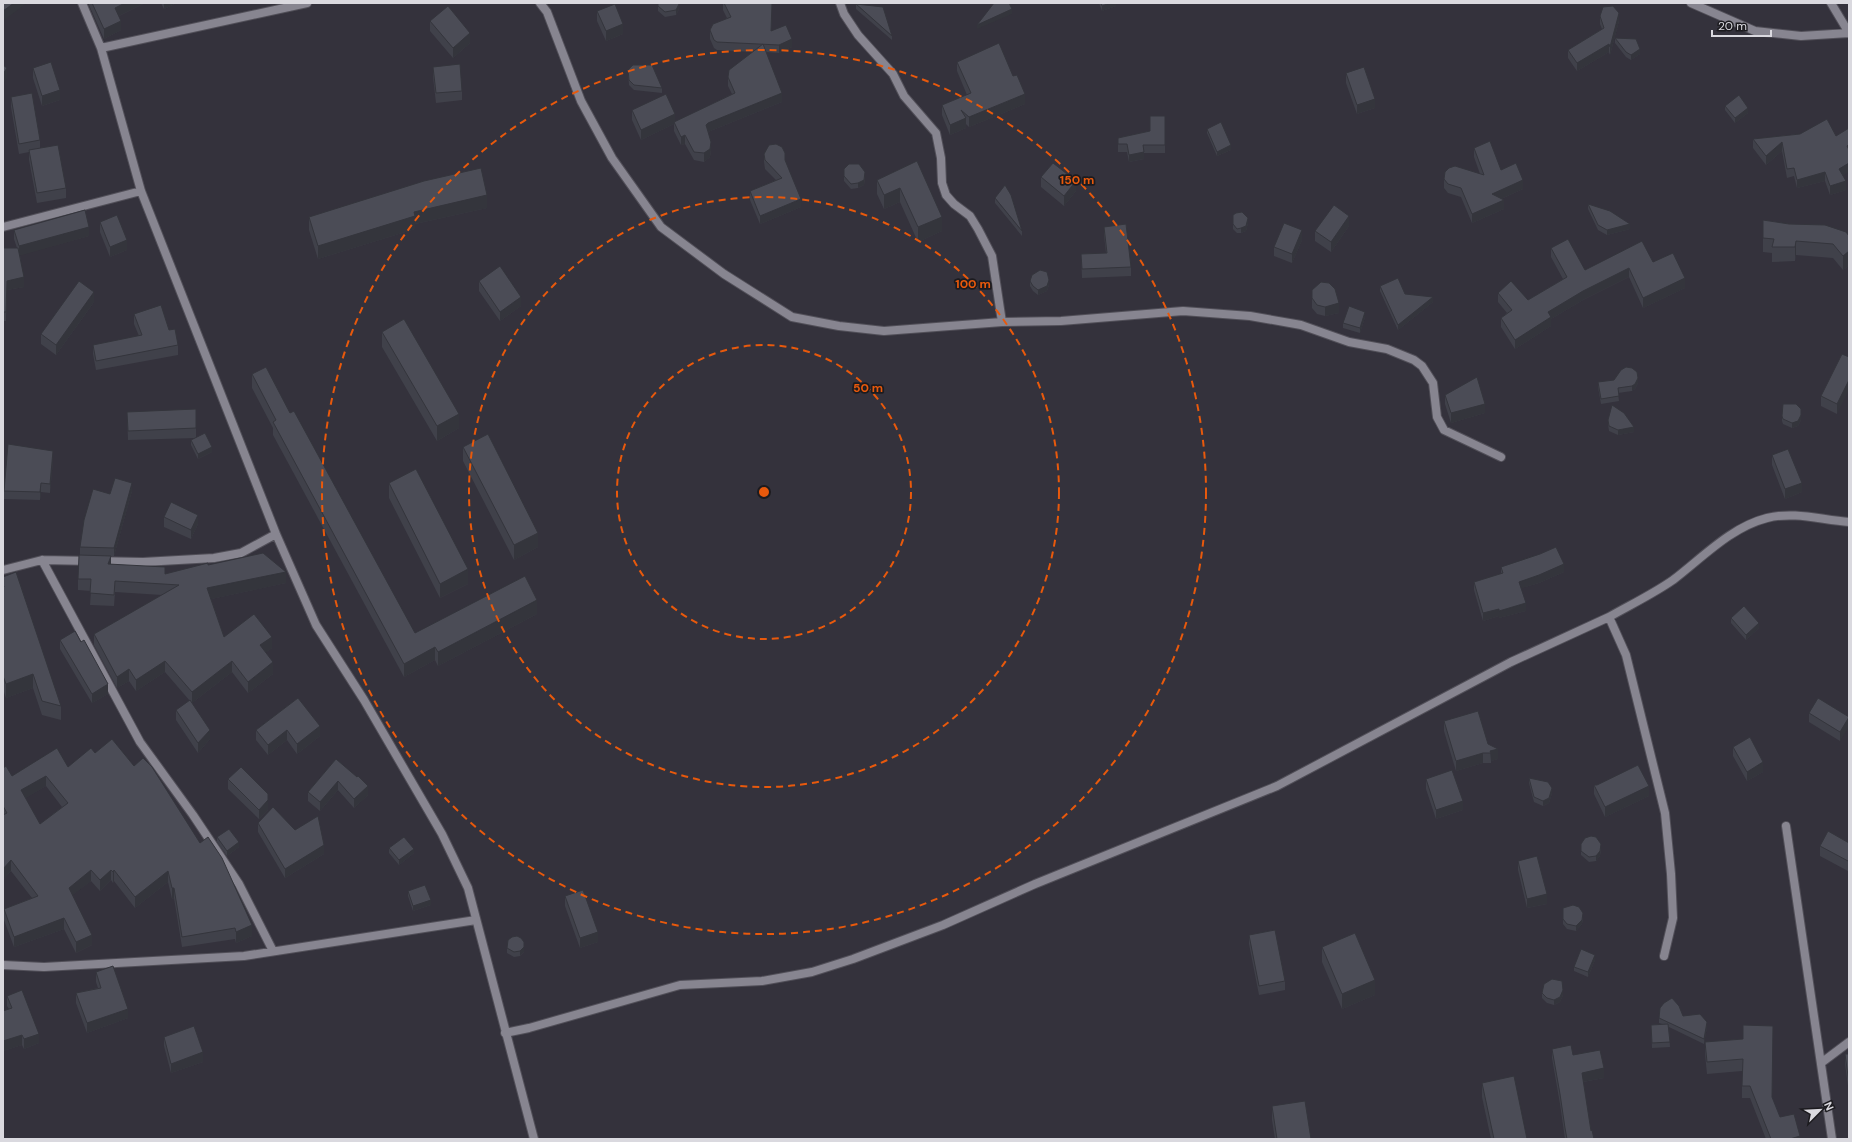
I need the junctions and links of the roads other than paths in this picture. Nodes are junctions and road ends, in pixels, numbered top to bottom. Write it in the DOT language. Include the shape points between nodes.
graph roads {
  1 [pos="82,3"];
  2 [pos="308,3"];
  3 [pos="540,3"];
  4 [pos="840,3"];
  5 [pos="1690,3"];
  6 [pos="1831,3"];
  7 [pos="1849,33"];
  8 [pos="101,48"];
  9 [pos="141,191"];
  10 [pos="3,228"];
  11 [pos="1002,322"];
  12 [pos="1501,457"];
  13 [pos="1849,522"];
  14 [pos="276,534"];
  15 [pos="42,560"];
  16 [pos="3,570"];
  17 [pos="1609,617"];
  18 [pos="1786,826"];
  19 [pos="476,920"];
  20 [pos="273,951"];
  21 [pos="1664,956"];
  22 [pos="3,965"];
  23 [pos="505,1032"];
  24 [pos="1849,1042"];
  25 [pos="1821,1063"];
  26 [pos="534,1139"];
  27 [pos="1832,1139"];
  1 -- 8 [label="street"];
  2 -- 8 [label="street"];
  3 -- 11 [label="street" via="547,12 581,101 612,158 661,227 724,274 792,317 839,326 884,331"];
  4 -- 11 [label="street" via="858,35 893,74 904,96 936,133 942,183 946,195 970,216 992,256"];
  5 -- 7 [label="street" via="1755,31 1801,36"];
  6 -- 7 [label="street"];
  8 -- 9 [label="street"];
  9 -- 10 [label="street"];
  9 -- 14 [label="street"];
  11 -- 12 [label="street" via="1061,321 1183,311 1250,316 1302,325 1349,342 1387,349 1414,360 1422,366 1433,383 1437,417 1444,430"];
  13 -- 17 [label="street" via="1804,515 1768,518 1749,524 1671,581"];
  14 -- 15 [label="street" via="241,553 214,558 143,562"];
  14 -- 19 [label="street" via="316,625 364,700 442,834 468,888"];
  15 -- 16 [label="street"];
  15 -- 20 [label="street" via="140,742 194,815 239,884"];
  17 -- 21 [label="street" via="1626,655 1665,813 1673,918"];
  17 -- 23 [label="street" via="1511,662 1277,786 1035,884 943,925 853,959 812,972 762,981 680,985 528,1028"];
  18 -- 25 [label="street"];
  19 -- 20 [label="street"];
  19 -- 23 [label="street"];
  20 -- 22 [label="street" via="244,956 44,967"];
  23 -- 26 [label="street"];
  24 -- 25 [label="street"];
  25 -- 27 [label="street"];
}
